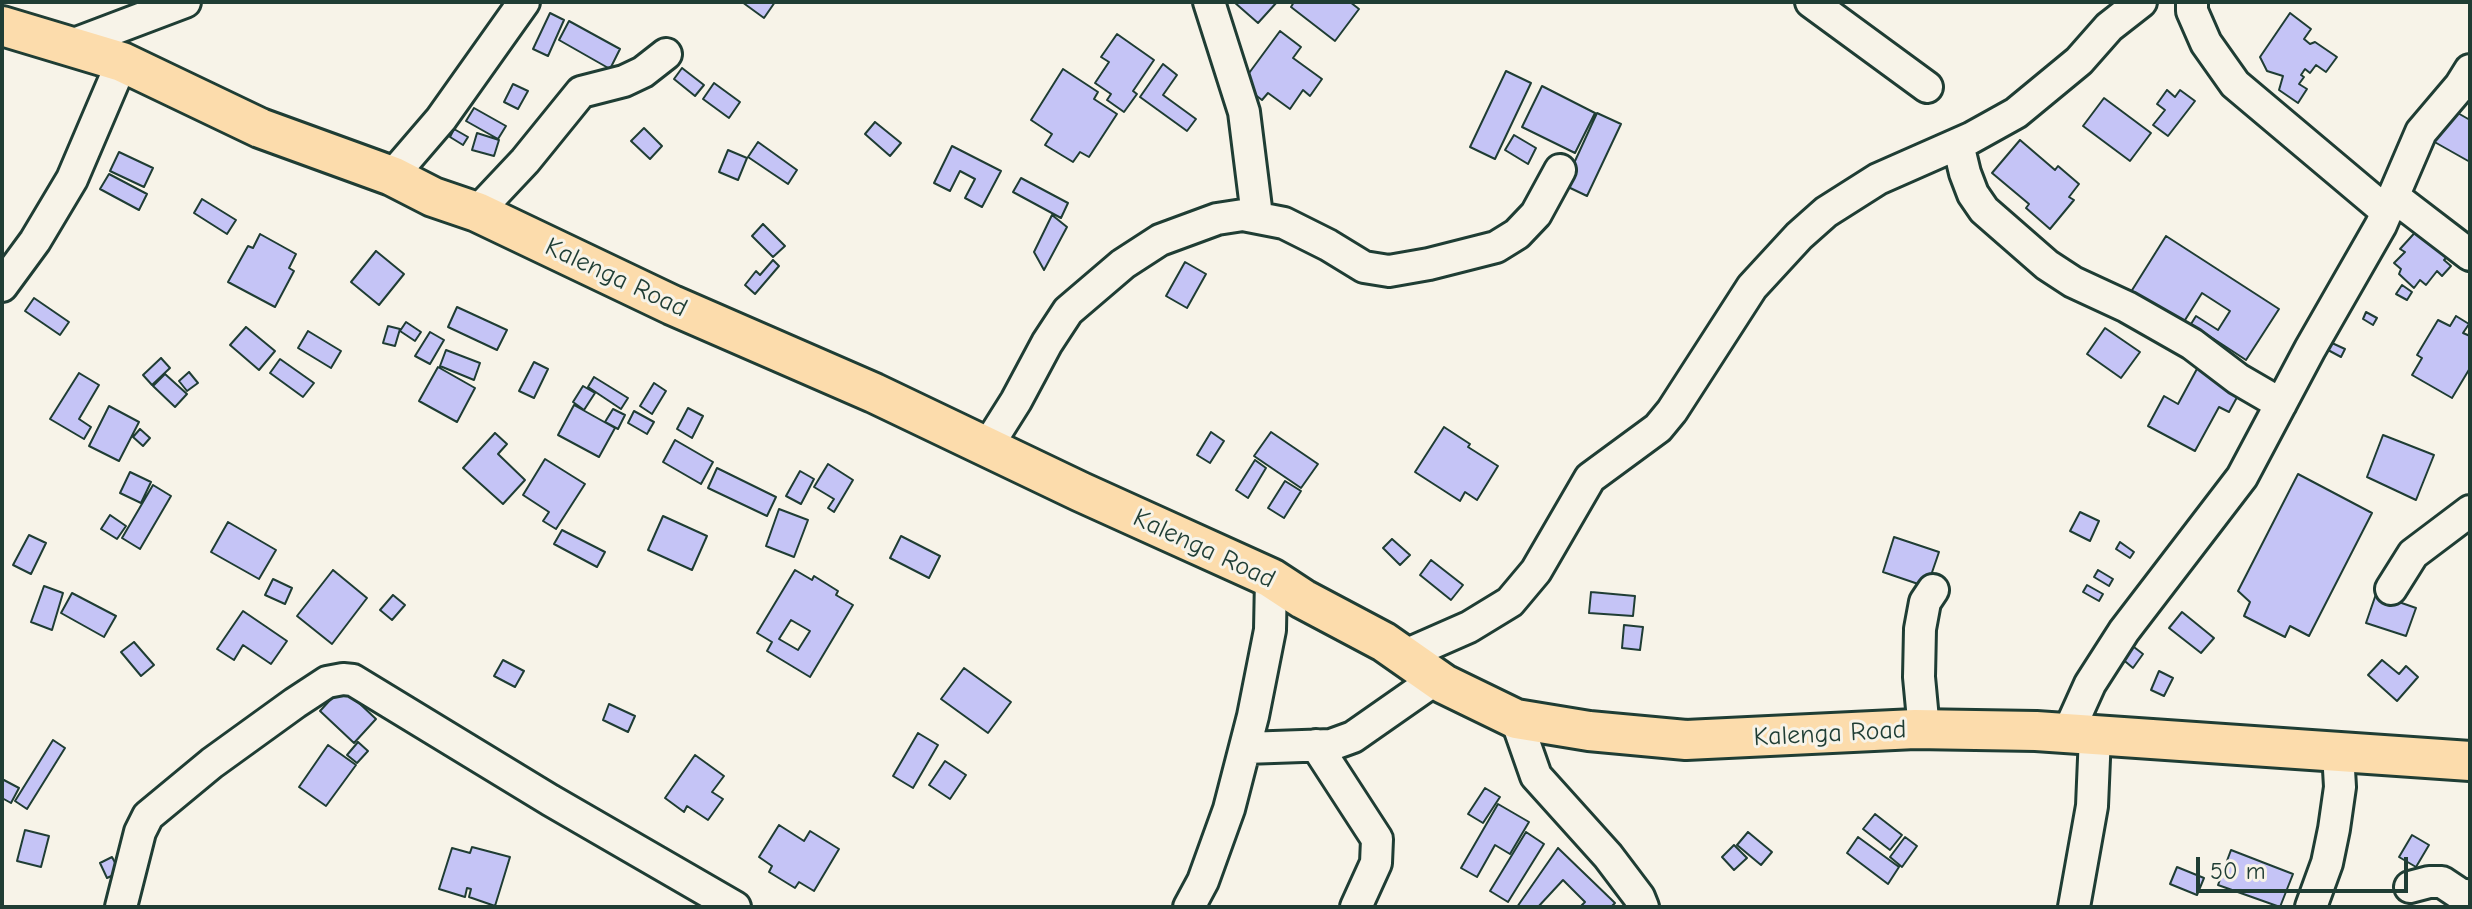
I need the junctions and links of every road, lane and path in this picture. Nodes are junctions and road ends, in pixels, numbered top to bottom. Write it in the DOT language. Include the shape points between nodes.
graph roads {
  1 [pos="185,2"];
  2 [pos="524,2"];
  3 [pos="1209,2"];
  4 [pos="1811,2"];
  5 [pos="2141,2"];
  6 [pos="2192,2"];
  7 [pos="2,26"];
  8 [pos="66,47"];
  9 [pos="666,54"];
  10 [pos="122,62"];
  11 [pos="2470,70"];
  12 [pos="1927,87"];
  13 [pos="1958,144"];
  14 [pos="1560,170"];
  15 [pos="392,176"];
  16 [pos="2390,204"];
  17 [pos="477,212"];
  18 [pos="1257,216"];
  19 [pos="2470,255"];
  20 [pos="2,286"];
  21 [pos="2281,404"];
  22 [pos="987,447"];
  23 [pos="2470,511"];
  24 [pos="1271,578"];
  25 [pos="2391,589"];
  26 [pos="1933,590"];
  27 [pos="1403,656"];
  28 [pos="1436,679"];
  29 [pos="1516,719"];
  30 [pos="1924,730"];
  31 [pos="2081,735"];
  32 [pos="1316,745"];
  33 [pos="1245,748"];
  34 [pos="2338,752"];
  35 [pos="2461,752"];
  36 [pos="2410,887"];
  37 [pos="2470,896"];
  38 [pos="1641,905"];
  39 [pos="121,907"];
  40 [pos="735,907"];
  41 [pos="1189,907"];
  42 [pos="1356,907"];
  43 [pos="2074,907"];
  44 [pos="2311,907"];
  1 -- 8 [label="street"];
  2 -- 15 [label="street" via="441,119"];
  3 -- 18 [label="street" via="1244,112"];
  4 -- 12 [label="street"];
  5 -- 13 [label="street" via="2016,113"];
  6 -- 16 [label="street" via="2206,43 2235,84"];
  7 -- 8 [label="main road, Kalenga Road"];
  8 -- 10 [label="main road, Kalenga Road"];
  9 -- 17 [label="street" via="624,81 581,92"];
  10 -- 15 [label="main road, Kalenga Road" via="260,128"];
  10 -- 20 [label="street" via="72,179"];
  11 -- 16 [label="street" via="2421,132"];
  13 -- 21 [label="street" via="1973,194 1984,210 2047,265 2192,344"];
  13 -- 27 [label="street" via="1878,179 1799,236 1752,287 1658,428 1590,478 1536,571 1510,602"];
  14 -- 18 [label="street" via="1536,214 1496,247 1389,271 1364,267 1284,223"];
  15 -- 17 [label="main road, Kalenga Road"];
  16 -- 19 [label="street"];
  16 -- 21 [label="street"];
  17 -- 22 [label="main road, Kalenga Road"];
  18 -- 22 [label="street" via="1217,219 1160,240 1068,311"];
  21 -- 31 [label="street" via="2242,477 2090,684"];
  22 -- 24 [label="main road, Kalenga Road"];
  23 -- 25 [label="street" via="2413,554"];
  24 -- 27 [label="main road, Kalenga Road"];
  24 -- 33 [label="street" via="1270,630"];
  26 -- 30 [label="street" via="1920,629"];
  27 -- 28 [label="main road, Kalenga Road"];
  28 -- 29 [label="main road, Kalenga Road"];
  28 -- 32 [label="street" via="1353,737"];
  29 -- 30 [label="main road, Kalenga Road" via="1686,740"];
  29 -- 38 [label="street" via="1536,776 1608,856"];
  30 -- 31 [label="main road, Kalenga Road"];
  31 -- 34 [label="main road, Kalenga Road"];
  31 -- 43 [label="street" via="2092,806"];
  32 -- 33 [label="street"];
  32 -- 42 [label="street" via="1377,839 1376,863"];
  33 -- 41 [label="street" via="1209,867"];
  34 -- 35 [label="main road, Kalenga Road"];
  34 -- 44 [label="street" via="2334,829"];
  36 -- 37 [label="street" via="2442,882"];
  39 -- 40 [label="street" via="148,816 295,703 327,682 343,679 353,680"];
}
